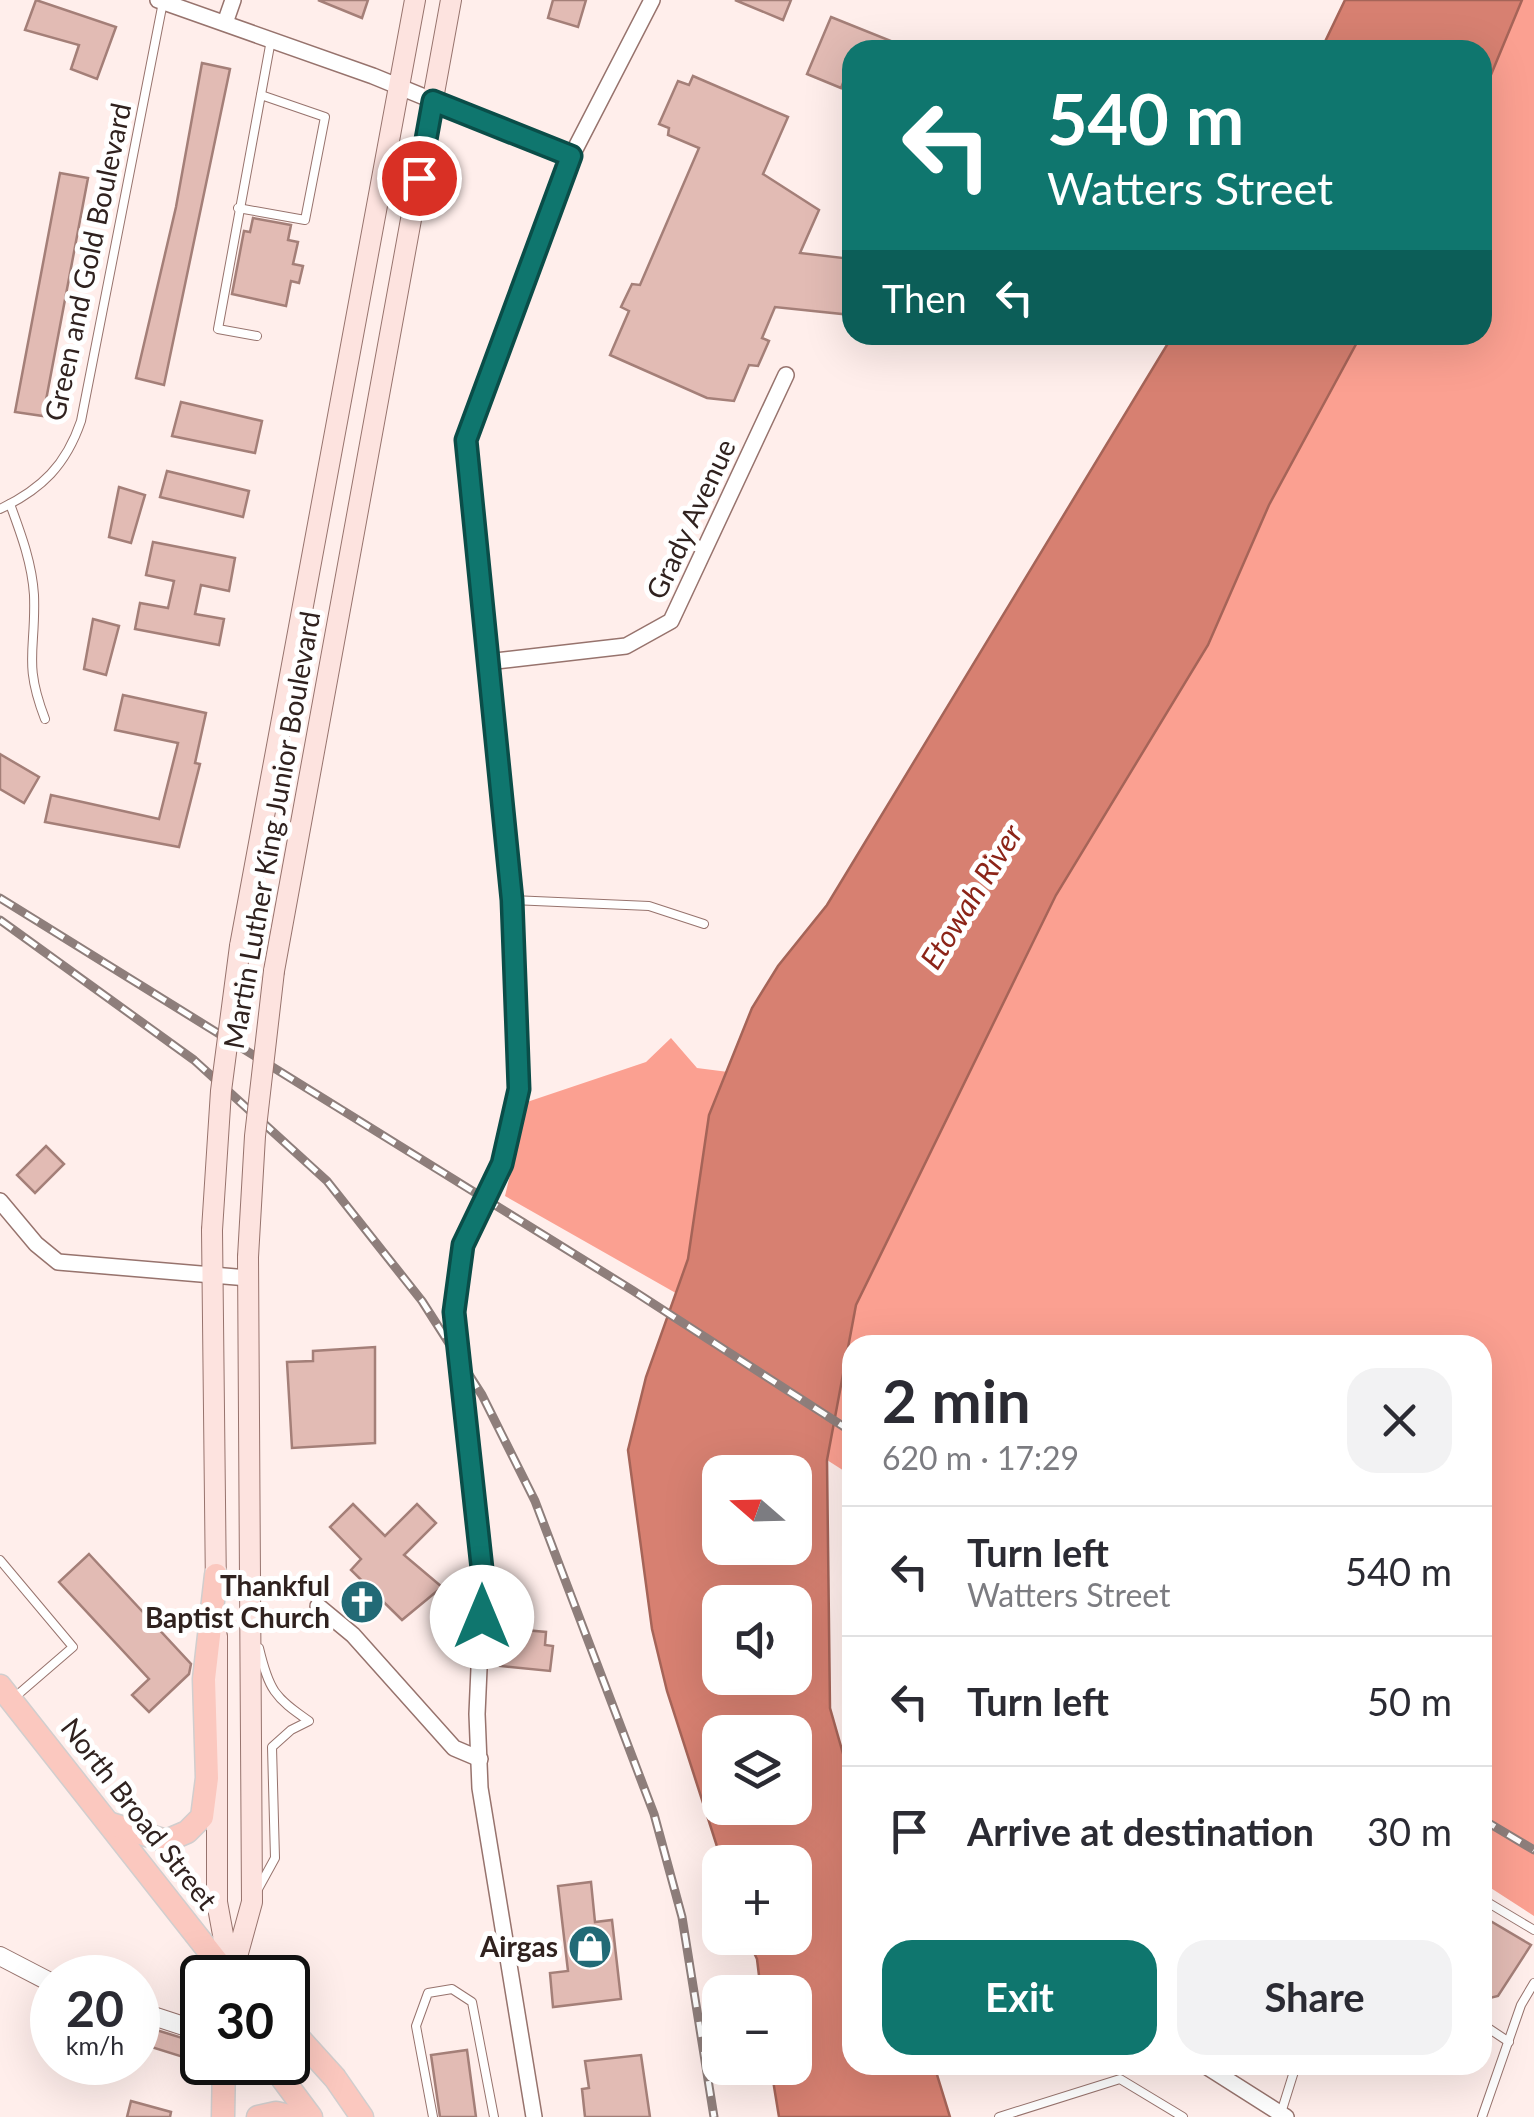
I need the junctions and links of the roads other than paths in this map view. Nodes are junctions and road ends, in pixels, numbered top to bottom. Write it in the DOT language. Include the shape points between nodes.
graph roads {
  1 [pos="233,0"];
  2 [pos="414,0"];
  3 [pos="452,0"];
  4 [pos="652,0"];
  5 [pos="161,1"];
  6 [pos="225,23"];
  7 [pos="271,40"];
  8 [pos="398,86"];
  9 [pos="261,95"];
  10 [pos="433,101"];
  11 [pos="571,156"];
  12 [pos="238,208"];
  13 [pos="257,336"];
  14 [pos="786,375"];
  15 [pos="10,504"];
  16 [pos="0,509"];
  17 [pos="488,662"];
  18 [pos="45,720"];
  19 [pos="512,900"];
  20 [pos="704,924"];
  21 [pos="0,1201"];
  22 [pos="248,1268"];
  23 [pos="212,1275"];
  24 [pos="0,1560"];
  25 [pos="216,1574"];
  26 [pos="318,1606"];
  27 [pos="253,1625"];
  28 [pos="6,1693"];
  29 [pos="480,1759"];
  30 [pos="110,1824"];
  31 [pos="252,1902"];
  32 [pos="1492,1904"];
  33 [pos="1534,1930"];
  34 [pos="213,1955"];
  35 [pos="227,1955"];
  36 [pos="237,1955"];
  37 [pos="0,1956"];
  38 [pos="30,1972"];
  39 [pos="1534,1983"];
  40 [pos="1492,2031"];
  41 [pos="1509,2042"];
  42 [pos="310,2051"];
  43 [pos="1219,2075"];
  44 [pos="1293,2075"];
  45 [pos="224,2085"];
  46 [pos="287,2085"];
  47 [pos="1282,2116"];
  48 [pos="224,2117"];
  49 [pos="258,2117"];
  50 [pos="294,2117"];
  51 [pos="311,2117"];
  52 [pos="362,2117"];
  53 [pos="432,2117"];
  54 [pos="494,2117"];
  55 [pos="534,2117"];
  56 [pos="999,2117"];
  57 [pos="1184,2117"];
  58 [pos="1482,2117"];
  1 -- 6 [label="street"];
  2 -- 8 [label="main road, Martin Luther King Junior Boulevard"];
  3 -- 10 [label="main road, Martin Luther King Junior Boulevard"];
  4 -- 11 [label="street"];
  5 -- 6 [label="street"];
  5 -- 15 [label="lane, Green and Gold Boulevard" via="81,422 51,476"];
  6 -- 7 [label="street"];
  7 -- 8 [label="street"];
  7 -- 9 [label="lane"];
  8 -- 10 [label="street"];
  8 -- 23 [label="main road, Martin Luther King Junior Boulevard, bridge" via="240,946 221,1092"];
  9 -- 12 [label="lane"];
  9 -- 12 [label="lane" via="325,117 305,220"];
  10 -- 11 [label="street"];
  10 -- 22 [label="main road, Martin Luther King Junior Boulevard, bridge" via="274,970"];
  11 -- 17 [label="street" via="466,440"];
  12 -- 13 [label="lane" via="218,329"];
  14 -- 17 [label="street, Grady Avenue" via="670,621 626,646"];
  15 -- 16 [label="lane, Green and Gold Boulevard"];
  15 -- 18 [label="lane" via="30,561 31,684"];
  17 -- 19 [label="street"];
  19 -- 20 [label="lane" via="649,906"];
  19 -- 29 [label="street" via="519,1089 502,1164 463,1245 454,1312 483,1578"];
  21 -- 23 [label="street" via="58,1262"];
  22 -- 23 [label="street"];
  22 -- 27 [label="main road, Martin Luther King Junior Boulevard"];
  23 -- 25 [label="main road, Martin Luther King Junior Boulevard"];
  24 -- 28 [label="lane" via="73,1646"];
  25 -- 30 [label="main road" via="204,1678 202,1818 166,1841"];
  25 -- 35 [label="main road, Martin Luther King Junior Boulevard" via="217,1902"];
  26 -- 29 [label="street" via="353,1634 454,1748"];
  27 -- 31 [label="main road, Martin Luther King Junior Boulevard"];
  27 -- 31 [label="lane" via="270,1689 309,1721 272,1747 275,1858"];
  28 -- 30 [label="main road, North Broad Street"];
  29 -- 55 [label="street"];
  30 -- 34 [label="main road, North Broad Street"];
  31 -- 36 [label="main road, Martin Luther King Junior Boulevard"];
  32 -- 33 [label="lane"];
  37 -- 38 [label="street"];
  39 -- 41 [label="lane"];
  40 -- 41 [label="lane"];
  41 -- 58 [label="lane"];
  42 -- 52 [label="main road"];
  43 -- 47 [label="street"];
  44 -- 47 [label="lane"];
  45 -- 48 [label="main road"];
  46 -- 51 [label="main road"];
  49 -- 50 [label="main road"];
  53 -- 54 [label="lane" via="416,2026 428,1993 452,1989 472,2002"];
  56 -- 57 [label="lane" via="1120,2079"];
}
